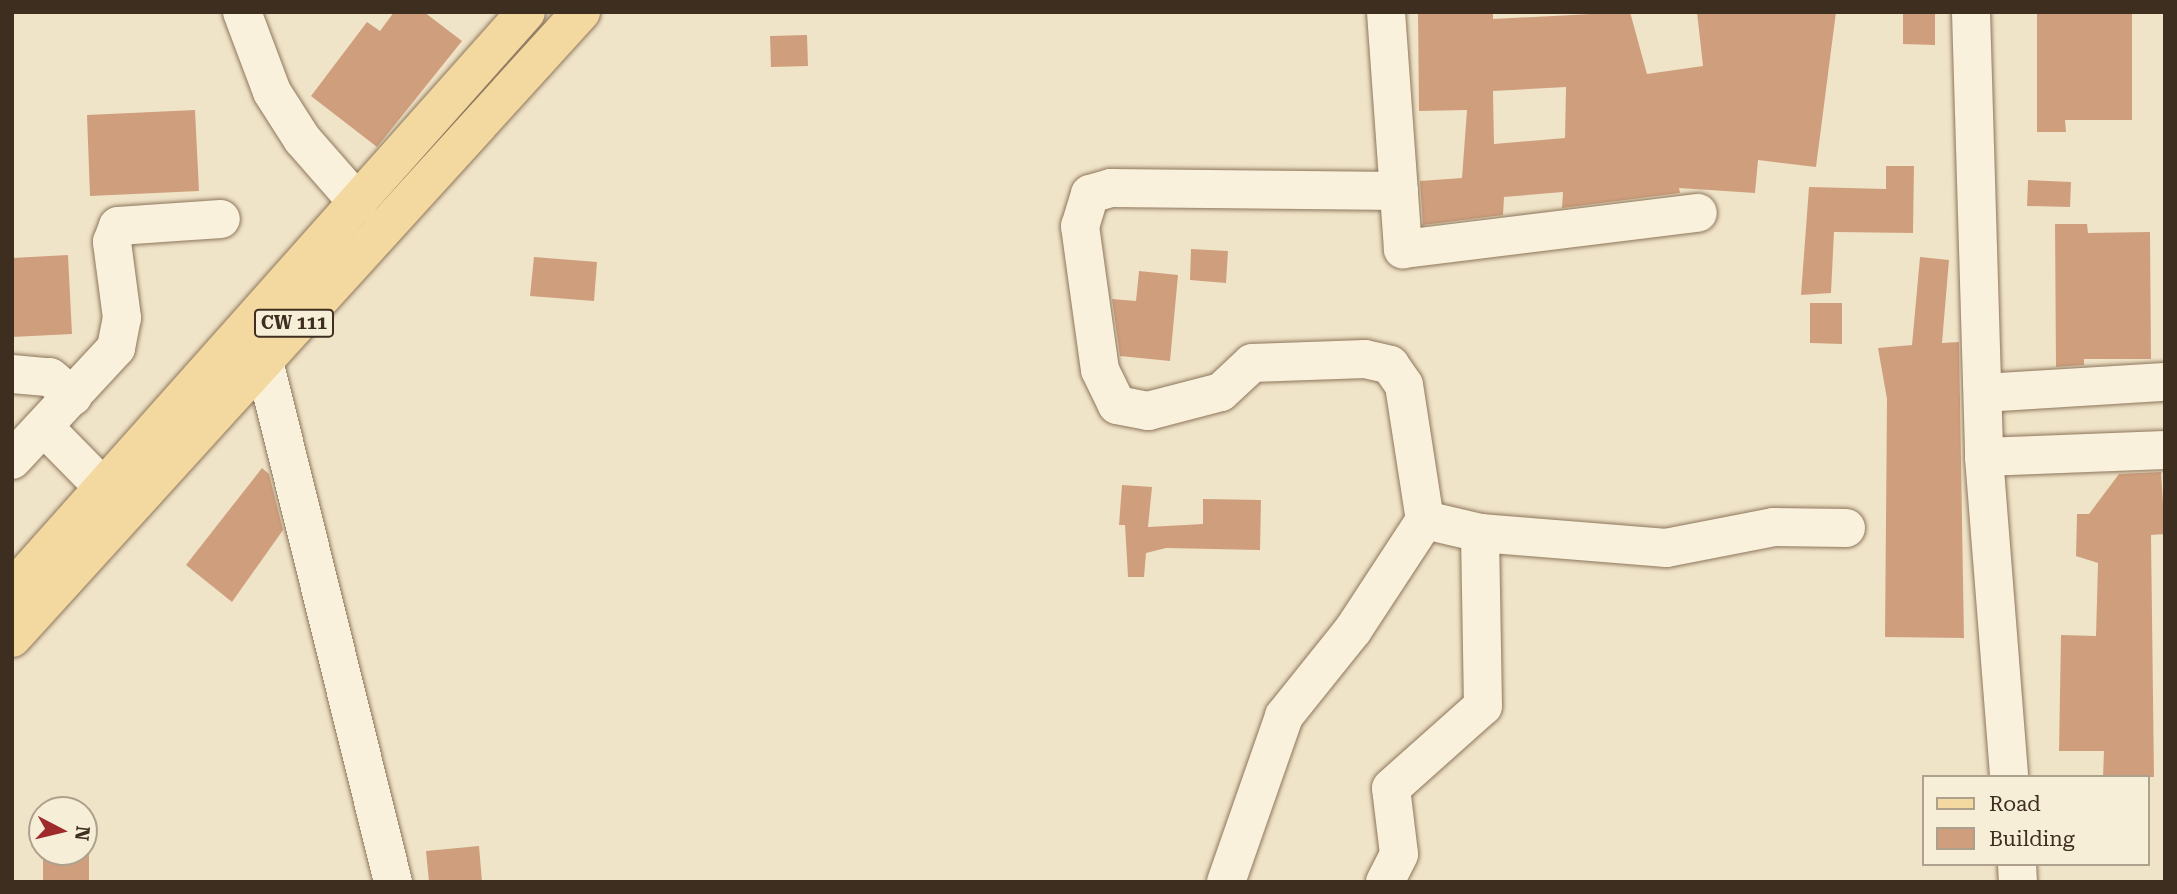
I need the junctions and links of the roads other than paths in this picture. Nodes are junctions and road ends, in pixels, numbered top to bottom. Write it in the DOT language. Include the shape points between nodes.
graph roads {
  1 [pos="242,12"];
  2 [pos="526,12"];
  3 [pos="581,12"];
  4 [pos="1386,12"];
  5 [pos="1971,12"];
  6 [pos="1399,191"];
  7 [pos="358,203"];
  8 [pos="1698,213"];
  9 [pos="221,219"];
  10 [pos="263,357"];
  11 [pos="12,374"];
  12 [pos="2165,382"];
  13 [pos="1983,393"];
  14 [pos="73,396"];
  15 [pos="44,427"];
  16 [pos="2165,450"];
  17 [pos="1984,457"];
  18 [pos="12,460"];
  19 [pos="102,486"];
  20 [pos="1424,520"];
  21 [pos="1846,528"];
  22 [pos="1480,533"];
  23 [pos="12,590"];
  24 [pos="12,638"];
  25 [pos="2009,775"];
  26 [pos="393,882"];
  27 [pos="1226,882"];
  28 [pos="1385,882"];
  1 -- 7 [label="street" via="272,92 302,139"];
  2 -- 7 [label="main road, CW 111"];
  3 -- 10 [label="main road, CW 111"];
  4 -- 6 [label="street"];
  5 -- 13 [label="street"];
  6 -- 8 [label="street" via="1403,249"];
  6 -- 20 [label="street" via="1111,188 1090,194 1079,214 1100,370 1117,405 1148,411 1221,392 1252,363 1286,358 1390,365 1410,405"];
  7 -- 19 [label="main road, CW 111"];
  9 -- 14 [label="street" via="118,226 112,243 121,333 107,359"];
  10 -- 24 [label="main road, CW 111"];
  10 -- 26 [label="street"];
  11 -- 14 [label="street" via="50,377"];
  12 -- 13 [label="street"];
  13 -- 17 [label="street"];
  14 -- 15 [label="street"];
  15 -- 18 [label="street"];
  15 -- 19 [label="street"];
  16 -- 17 [label="street"];
  17 -- 25 [label="street"];
  19 -- 23 [label="main road, CW 111"];
  20 -- 22 [label="street"];
  20 -- 27 [label="street" via="1353,630 1284,716"];
  21 -- 22 [label="street" via="1774,527 1666,548"];
  22 -- 28 [label="street" via="1483,706 1391,788 1399,854"];
}
